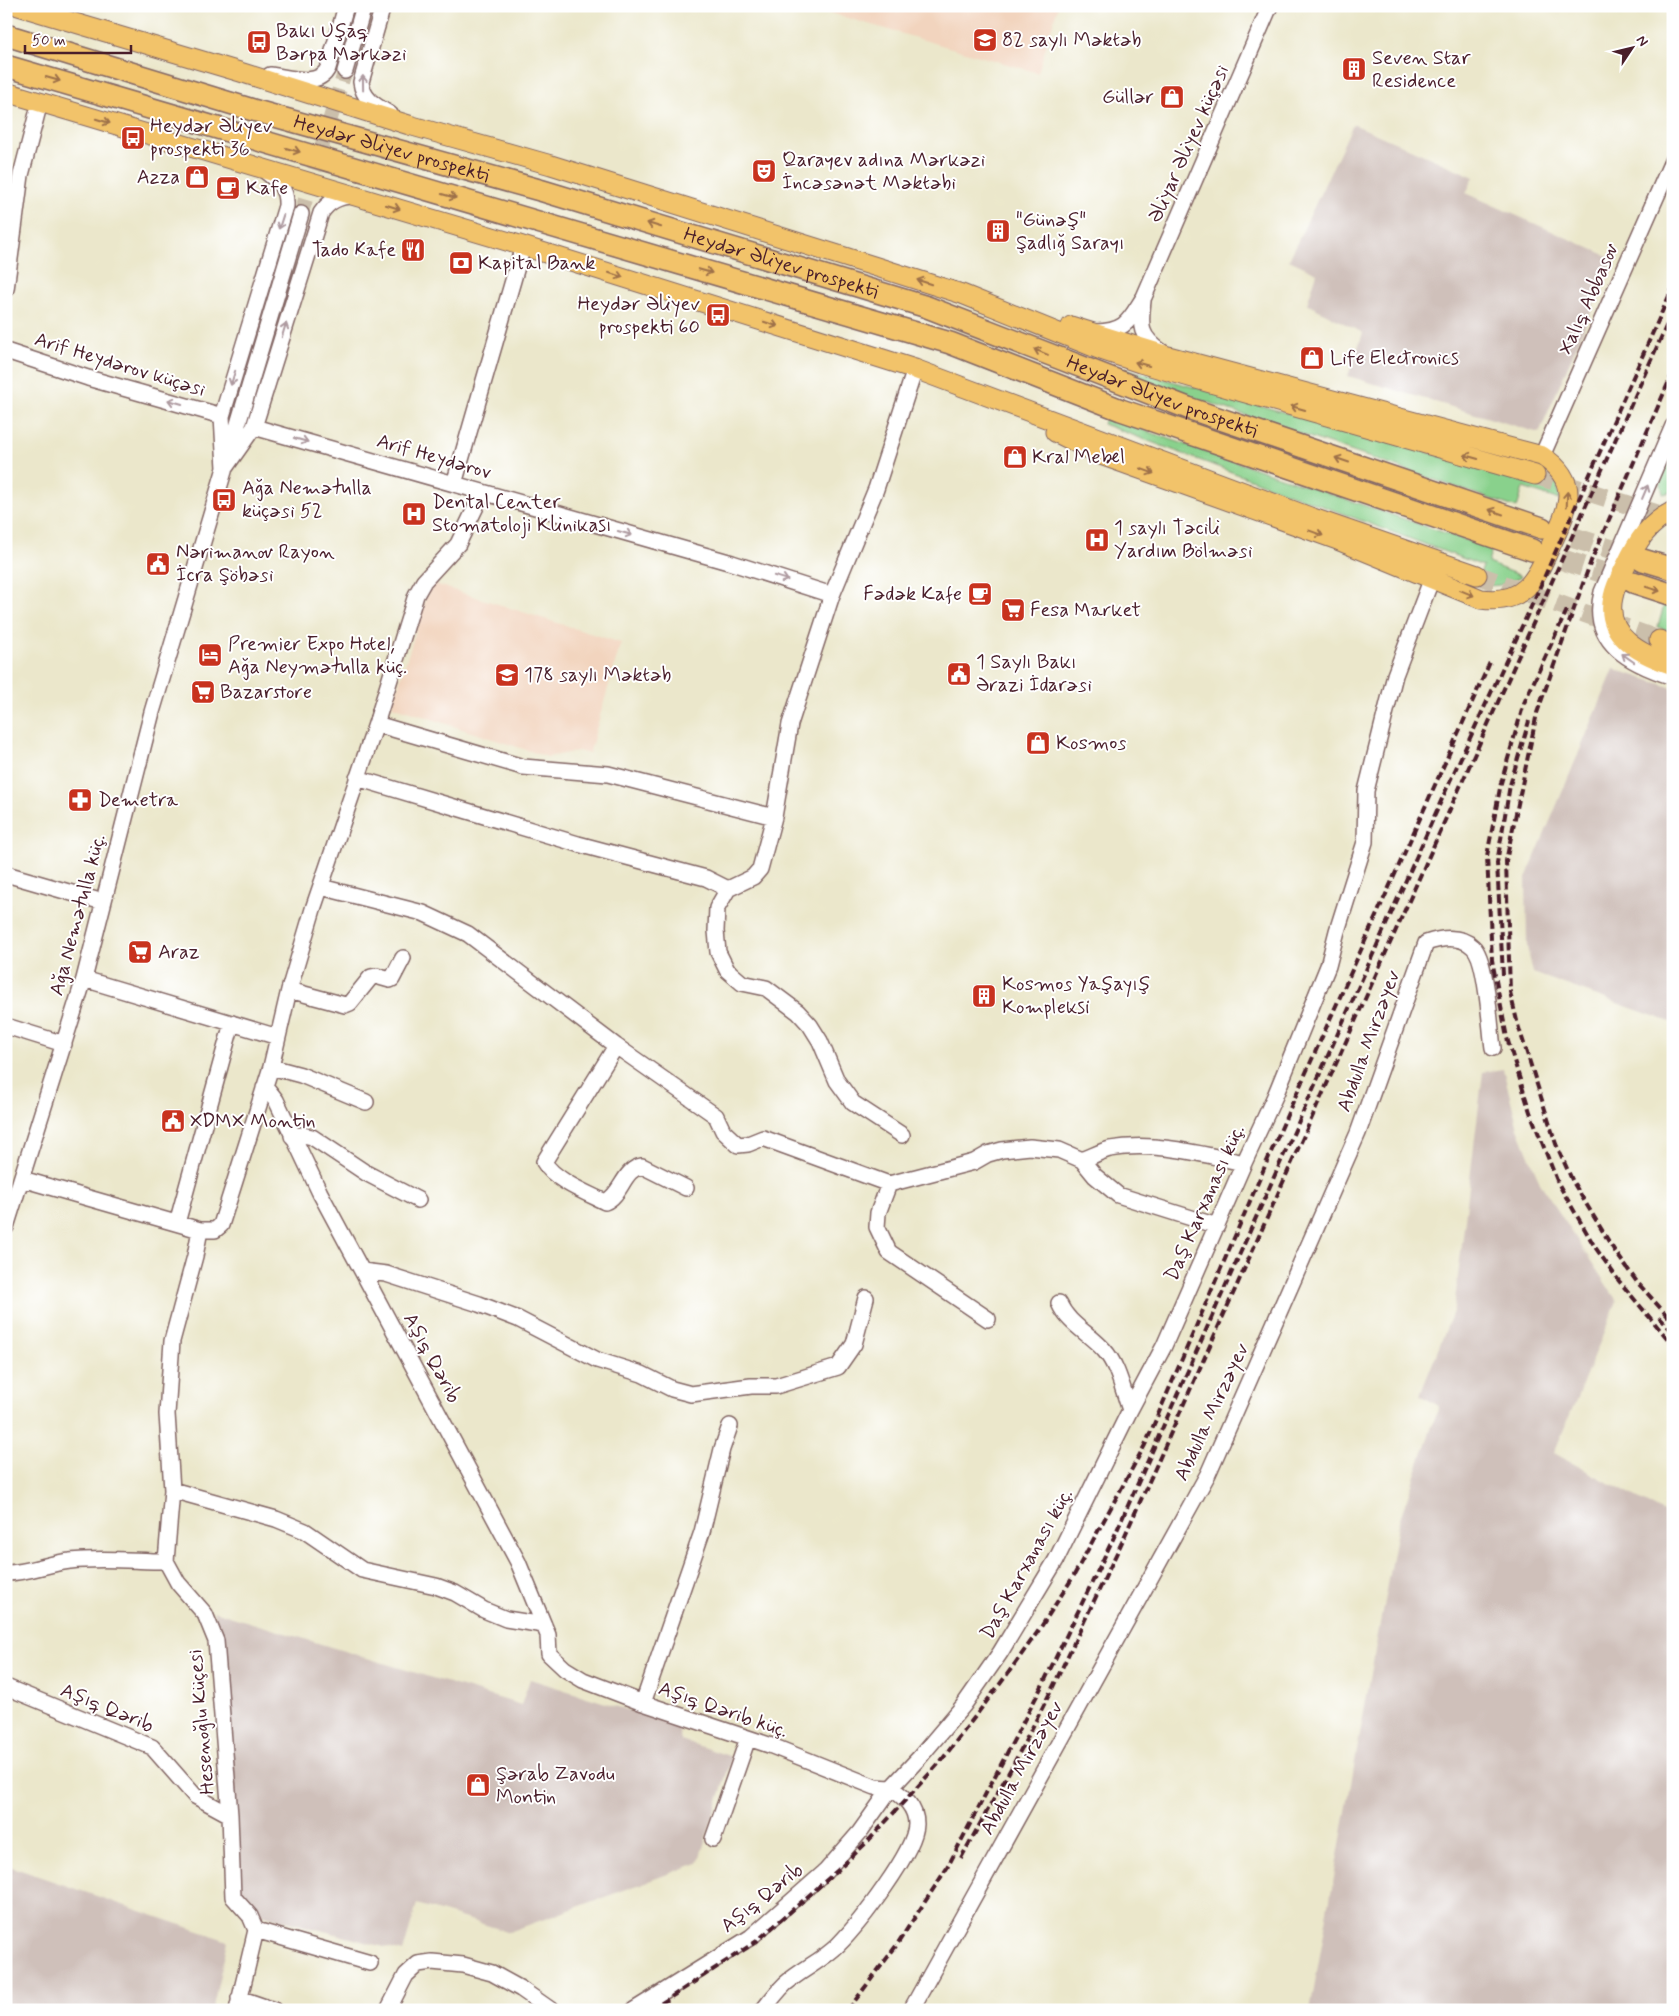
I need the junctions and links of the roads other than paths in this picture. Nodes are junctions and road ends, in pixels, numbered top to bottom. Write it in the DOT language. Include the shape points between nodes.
graph roads {
  1 [pos="18,6"];
  2 [pos="346,6"];
  3 [pos="364,6"];
  4 [pos="383,6"];
  5 [pos="1270,6"];
  6 [pos="42,10"];
  7 [pos="6,35"];
  8 [pos="6,66"];
  9 [pos="345,71"];
  10 [pos="240,72"];
  11 [pos="6,92"];
  12 [pos="40,102"];
  13 [pos="409,125"];
  14 [pos="1673,159"];
  15 [pos="261,168"];
  16 [pos="357,196"];
  17 [pos="301,214"];
  18 [pos="523,246"];
  19 [pos="6,289"];
  20 [pos="962,294"];
  21 [pos="1144,297"];
  22 [pos="1092,333"];
  23 [pos="6,351"];
  24 [pos="1168,356"];
  25 [pos="915,369"];
  26 [pos="960,385"];
  27 [pos="222,416"];
  28 [pos="254,426"];
  29 [pos="1673,426"];
  30 [pos="1542,456"];
  31 [pos="225,468"];
  32 [pos="1535,475"];
  33 [pos="454,484"];
  34 [pos="483,492"];
  35 [pos="1673,511"];
  36 [pos="1542,528"];
  37 [pos="1532,550"];
  38 [pos="1643,560"];
  39 [pos="1673,569"];
  40 [pos="1477,574"];
  41 [pos="1432,578"];
  42 [pos="1633,582"];
  43 [pos="832,595"];
  44 [pos="1673,595"];
  45 [pos="1673,665"];
  46 [pos="1673,677"];
  47 [pos="376,724"];
  48 [pos="357,778"];
  49 [pos="774,817"];
  50 [pos="6,874"];
  51 [pos="322,887"];
  52 [pos="728,889"];
  53 [pos="103,902"];
  54 [pos="403,958"];
  55 [pos="84,979"];
  56 [pos="289,990"];
  57 [pos="232,1023"];
  58 [pos="6,1026"];
  59 [pos="278,1037"];
  60 [pos="64,1044"];
  61 [pos="616,1046"];
  62 [pos="1493,1048"];
  63 [pos="271,1067"];
  64 [pos="264,1088"];
  65 [pos="366,1102"];
  66 [pos="902,1135"];
  67 [pos="292,1136"];
  68 [pos="1082,1160"];
  69 [pos="1244,1163"];
  70 [pos="22,1179"];
  71 [pos="888,1184"];
  72 [pos="686,1188"];
  73 [pos="418,1200"];
  74 [pos="177,1223"];
  75 [pos="1217,1226"];
  76 [pos="6,1227"];
  77 [pos="200,1230"];
  78 [pos="362,1271"];
  79 [pos="866,1298"];
  80 [pos="1058,1303"];
  81 [pos="988,1319"];
  82 [pos="1130,1410"];
  83 [pos="730,1426"];
  84 [pos="172,1490"];
  85 [pos="166,1561"];
  86 [pos="6,1573"];
  87 [pos="544,1625"];
  88 [pos="549,1654"];
  89 [pos="6,1687"];
  90 [pos="643,1703"];
  91 [pos="748,1738"];
  92 [pos="891,1788"];
  93 [pos="230,1815"];
  94 [pos="713,1839"];
  95 [pos="256,1930"];
  96 [pos="370,1963"];
  97 [pos="238,2004"];
  98 [pos="274,2010"];
  99 [pos="388,2010"];
  100 [pos="551,2010"];
  101 [pos="634,2010"];
  102 [pos="763,2010"];
  103 [pos="911,2010"];
  1 -- 6 [label="main road"];
  2 -- 10 [label="street" via="328,68 318,79"];
  3 -- 9 [label="street"];
  13 -- 4 [label="street, one-way" via="375,106 363,93 362,77"];
  5 -- 21 [label="street, Əliyar Əliyev küçəsi"];
  6 -- 10 [label="main road"];
  36 -- 7 [label="highway, Heydər Əliyev prospekti, one-way" via="1188,408 926,307 543,191 253,110"];
  8 -- 37 [label="highway, Heydər Əliyev prospekti, one-way" via="950,342 1121,410"];
  10 -- 13 [label="main road"];
  11 -- 12 [label="main road"];
  12 -- 15 [label="main road, one-way"];
  12 -- 19 [label="street" via="20,182"];
  20 -- 13 [label="main road, one-way" via="551,164"];
  14 -- 30 [label="street, Xalıq Abbasov"];
  15 -- 16 [label="main road"];
  15 -- 27 [label="street, one-way" via="283,187 287,195 286,206"];
  16 -- 18 [label="main road, one-way"];
  28 -- 16 [label="street, Ağa Nemətulla küç., one-way" via="321,213 329,202"];
  17 -- 31 [label="street"];
  18 -- 25 [label="main road, one-way"];
  18 -- 33 [label="street"];
  20 -- 22 [label="main road"];
  32 -- 20 [label="main road, one-way" via="1122,357"];
  21 -- 22 [label="street, Əliyar Əliyev küçəsi" via="1128,322 1120,328 1112,332"];
  21 -- 24 [label="street, Əliyar Əliyev küçəsi" via="1141,327 1144,336"];
  22 -- 24 [label="main road"];
  27 -- 23 [label="street, Arif Heydərov küçəsi, one-way"];
  24 -- 30 [label="main road"];
  25 -- 26 [label="main road"];
  25 -- 43 [label="street" via="876,489"];
  26 -- 40 [label="main road" via="1301,513"];
  26 -- 41 [label="main road, one-way" via="1101,455"];
  27 -- 31 [label="street, Ağa Nemətulla küç."];
  28 -- 31 [label="street, Ağa Nemətulla küç."];
  28 -- 33 [label="street, Arif Heydərov, one-way"];
  46 -- 29 [label="street, one-way" via="1642,667 1621,653 1608,638 1599,611 1602,592"];
  41 -- 30 [label="main road, one-way" via="1470,595 1492,600 1509,598 1530,585 1566,511 1569,496 1562,474"];
  31 -- 53 [label="street, Ağa Nemətulla küç." via="152,712"];
  33 -- 34 [label="street, Arif Heydərov"];
  34 -- 43 [label="street, Arif Heydərov, one-way"];
  34 -- 47 [label="street" via="458,544 424,581 416,595"];
  35 -- 45 [label="main road" via="1658,519 1641,537 1617,585 1612,605 1618,630 1635,649"];
  38 -- 39 [label="highway"];
  41 -- 69 [label="street, Daş Karxanası küç." via="1393,683 1366,791 1365,842 1332,955"];
  42 -- 44 [label="highway, one-way"];
  43 -- 49 [label="street" via="790,724"];
  47 -- 48 [label="street"];
  47 -- 49 [label="street" via="523,767 608,774"];
  48 -- 51 [label="street"];
  48 -- 52 [label="street" via="578,844 706,878"];
  49 -- 52 [label="street" via="760,869 753,877"];
  50 -- 53 [label="street"];
  51 -- 56 [label="street"];
  51 -- 61 [label="street" via="423,913 468,934"];
  52 -- 66 [label="street" via="717,908 716,931 718,952 727,970 742,982 766,988 798,1012 820,1040 838,1081 853,1103"];
  53 -- 55 [label="street, Ağa Nemətulla küç."];
  54 -- 56 [label="street" via="392,979 371,977 345,1005"];
  55 -- 57 [label="street"];
  55 -- 60 [label="street, Ağa Nemətulla küç."];
  56 -- 59 [label="street"];
  57 -- 59 [label="street"];
  57 -- 74 [label="street"];
  58 -- 60 [label="street"];
  59 -- 63 [label="street"];
  60 -- 70 [label="street, Ağa Nemətulla küç."];
  61 -- 71 [label="street" via="716,1116 722,1131 738,1145 763,1138"];
  61 -- 72 [label="street" via="544,1162 547,1168 575,1187 605,1202 611,1199 630,1172 642,1166"];
  62 -- 103 [label="street, Abdulla Mirzəyev" via="1482,964 1474,948 1459,940 1442,938 1426,943 1358,1133 1208,1474"];
  63 -- 64 [label="street"];
  63 -- 65 [label="street" via="301,1075"];
  64 -- 67 [label="street, Aşıq Qərib" via="276,1100"];
  64 -- 77 [label="street" via="224,1219 215,1230"];
  67 -- 73 [label="street" via="312,1137 366,1173"];
  67 -- 78 [label="street, Aşıq Qərib"];
  68 -- 69 [label="street" via="1110,1149 1140,1147 1166,1148"];
  68 -- 71 [label="street" via="1059,1150 1030,1147 1002,1150 974,1162"];
  68 -- 75 [label="street" via="1118,1195"];
  69 -- 75 [label="street, Daş Karxanası küç."];
  70 -- 74 [label="street"];
  70 -- 76 [label="street, Ağa Nemətulla küç."];
  71 -- 81 [label="street" via="878,1213 877,1227 888,1252"];
  74 -- 77 [label="street"];
  75 -- 82 [label="street, Daş Karxanası küç." via="1164,1346"];
  77 -- 84 [label="street" via="172,1341 167,1414"];
  78 -- 79 [label="street" via="386,1274 479,1304 518,1319 597,1360 691,1394 776,1386 838,1367 854,1344"];
  78 -- 87 [label="street, Aşıq Qərib" via="518,1562"];
  80 -- 82 [label="street" via="1071,1321 1112,1361"];
  82 -- 92 [label="street, Daş Karxanası küç." via="1056,1560 1000,1653 963,1706"];
  83 -- 90 [label="street" via="702,1532"];
  84 -- 85 [label="street"];
  84 -- 87 [label="street" via="276,1520 305,1532 362,1570 436,1586 506,1619"];
  85 -- 86 [label="street" via="73,1560"];
  85 -- 93 [label="street, Hesenoğlu Küçesi" via="178,1583 205,1614 216,1641"];
  87 -- 88 [label="street, Aşıq Qərib"];
  88 -- 90 [label="street, Aşıq Qərib küç." via="583,1680"];
  89 -- 93 [label="street, Aşıq Qərib" via="152,1748 195,1796"];
  90 -- 91 [label="street, Aşıq Qərib küç."];
  91 -- 92 [label="street, Aşıq Qərib küç." via="875,1788"];
  91 -- 94 [label="street"];
  92 -- 101 [label="street, Aşıq Qərib" via="826,1871 750,1937"];
  92 -- 102 [label="street" via="906,1799 916,1822 915,1834 905,1855 839,1944 823,1959 787,1982"];
  93 -- 95 [label="street, Hesenoğlu Küçesi" via="233,1897 250,1916"];
  95 -- 96 [label="street"];
  95 -- 97 [label="street"];
  97 -- 98 [label="street"];
  99 -- 100 [label="street" via="406,1975 418,1964 432,1962 463,1965 492,1973"];
}
